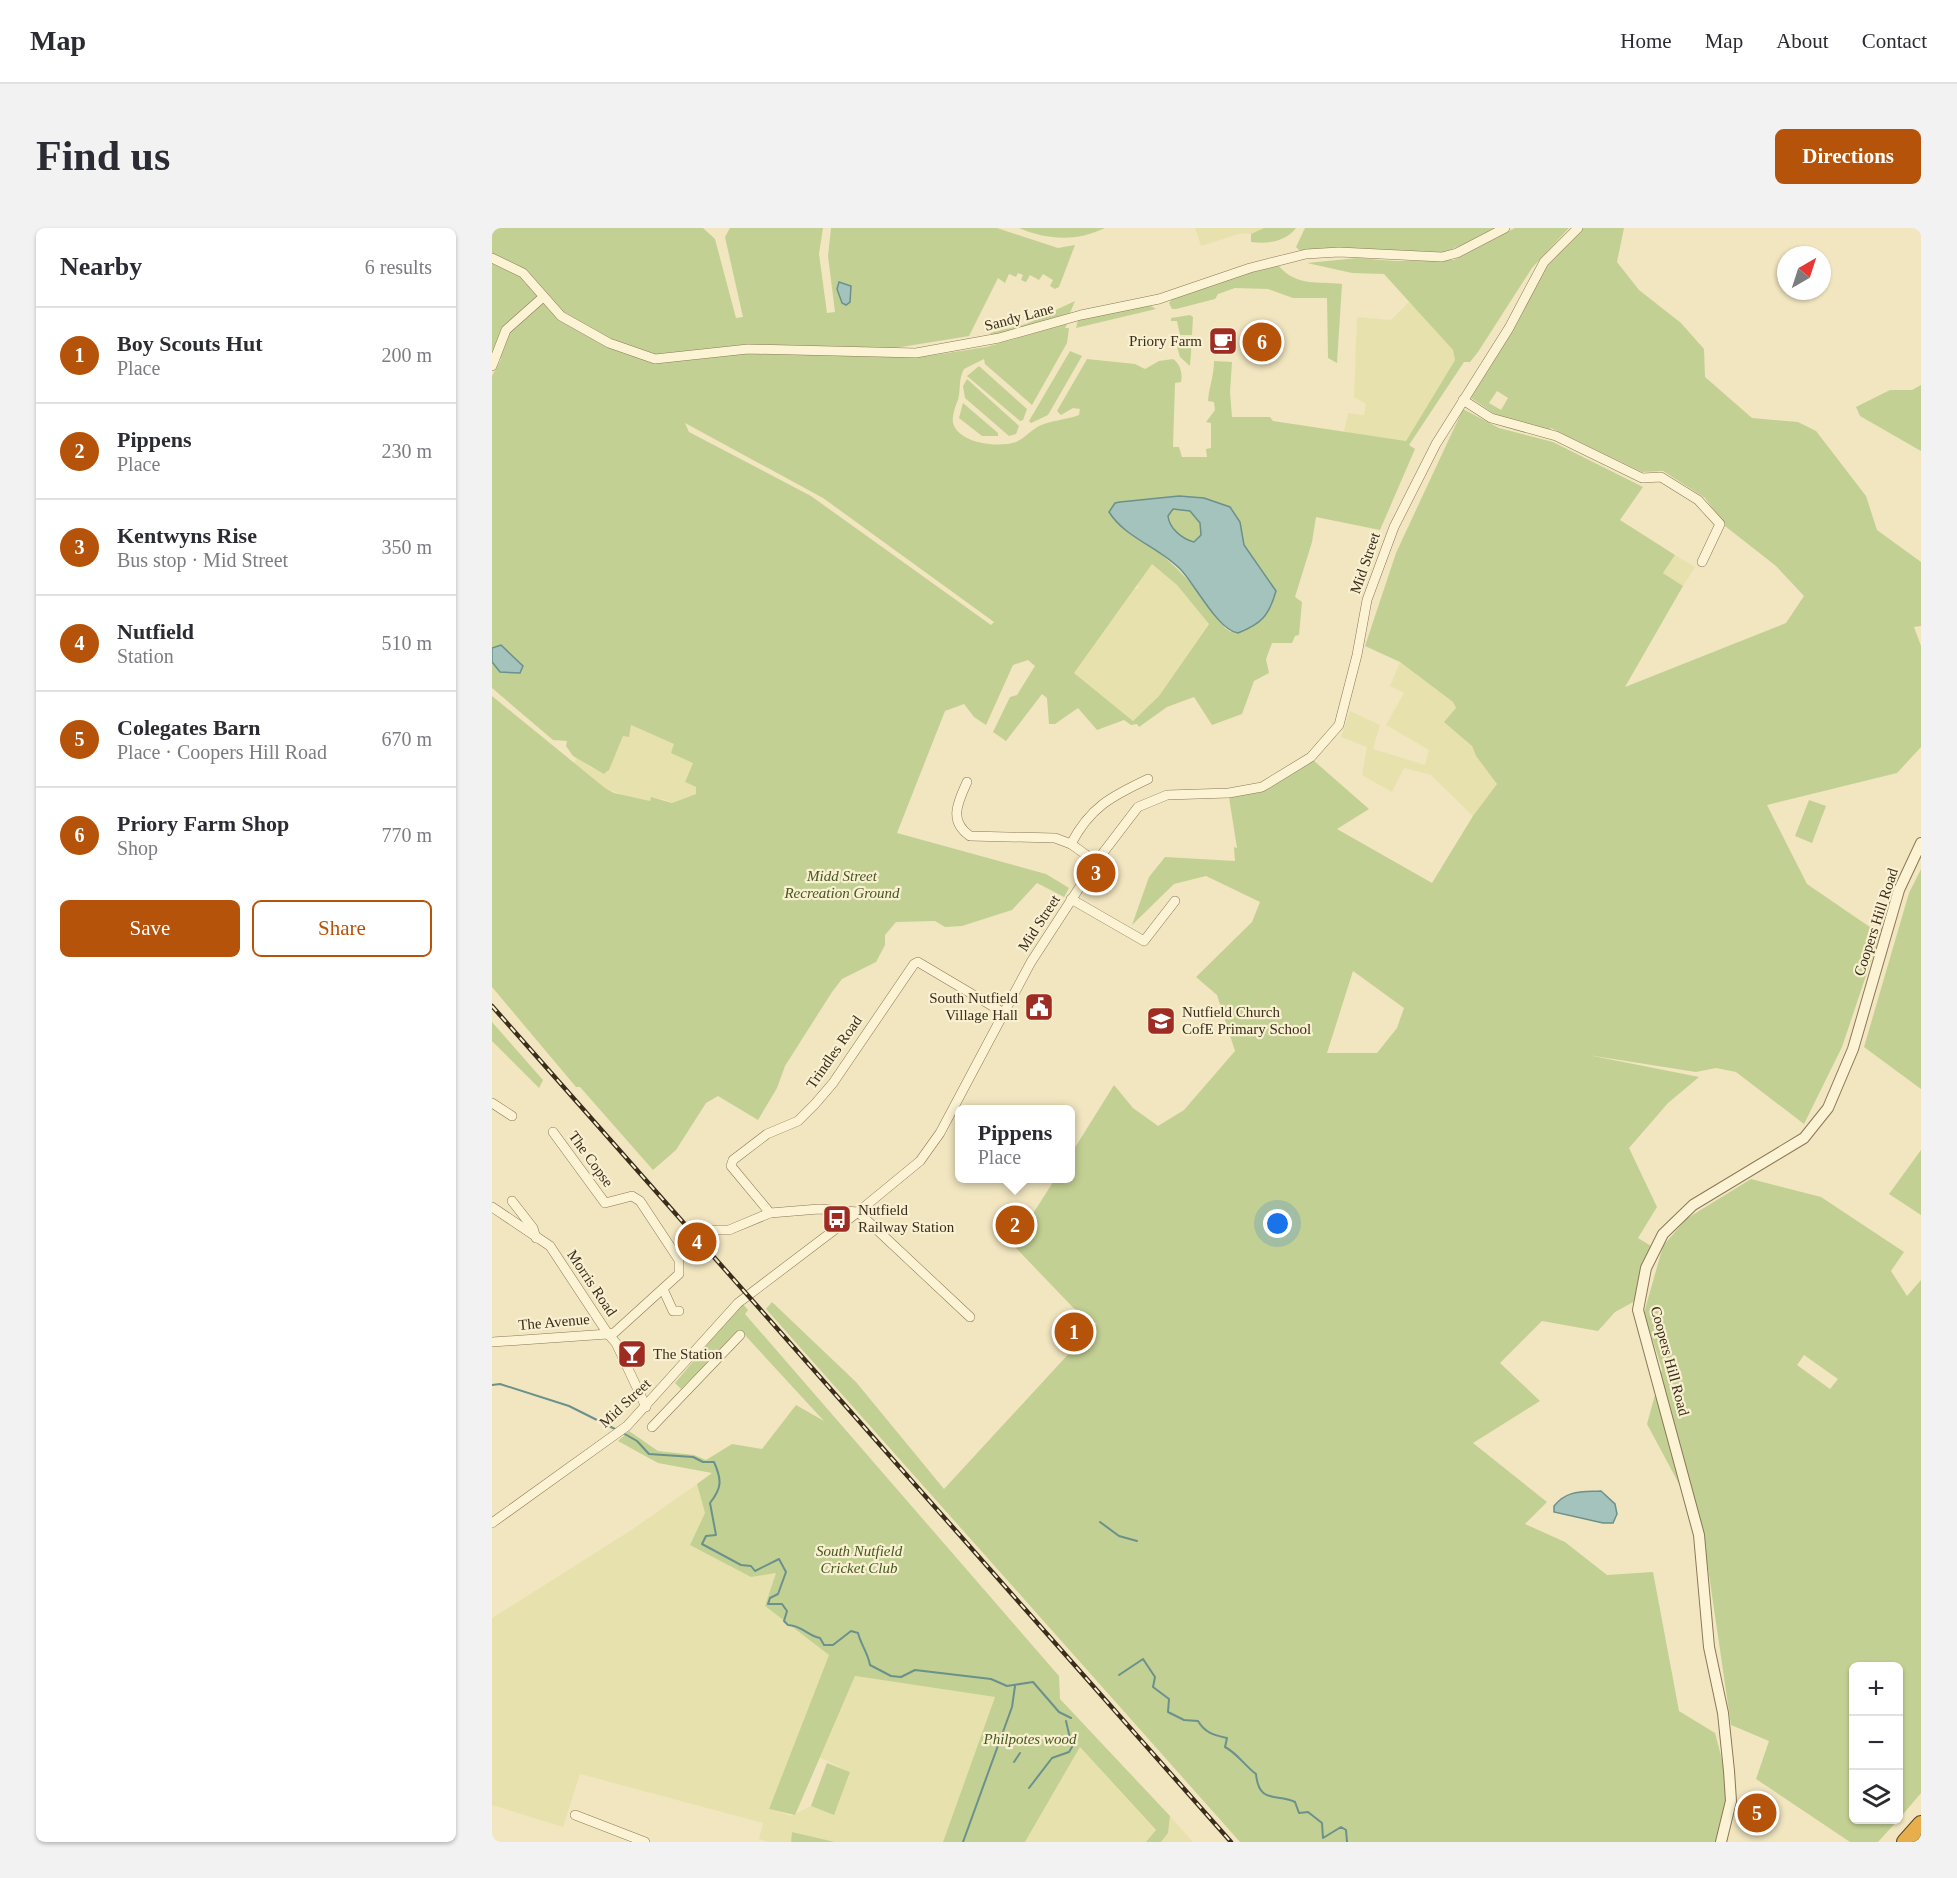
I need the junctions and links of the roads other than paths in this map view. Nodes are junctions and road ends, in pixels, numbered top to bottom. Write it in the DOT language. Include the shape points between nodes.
graph roads {
  1 [pos="1505,228"];
  2 [pos="1578,228"];
  3 [pos="492,258"];
  4 [pos="542,298"];
  5 [pos="492,366"];
  6 [pos="1463,400"];
  7 [pos="1702,562"];
  8 [pos="1148,779"];
  9 [pos="967,782"];
  10 [pos="1921,843"];
  11 [pos="1071,844"];
  12 [pos="1096,862"];
  13 [pos="1071,899"];
  14 [pos="1175,901"];
  15 [pos="1004,1012"];
  16 [pos="492,1102"];
  17 [pos="512,1116"];
  18 [pos="553,1132"];
  19 [pos="512,1201"];
  20 [pos="492,1207"];
  21 [pos="858,1212"];
  22 [pos="770,1213"];
  23 [pos="711,1230"];
  24 [pos="536,1238"];
  25 [pos="663,1289"];
  26 [pos="679,1311"];
  27 [pos="970,1317"];
  28 [pos="608,1334"];
  29 [pos="741,1335"];
  30 [pos="492,1342"];
  31 [pos="668,1383"];
  32 [pos="679,1399"];
  33 [pos="646,1407"];
  34 [pos="652,1427"];
  35 [pos="492,1523"];
  36 [pos="575,1815"];
  37 [pos="1921,1824"];
  38 [pos="645,1842"];
  39 [pos="1721,1842"];
  40 [pos="1905,1842"];
  1 -- 4 [label="street, Sandy Lane" via="1442,257 1306,254 1250,268 1159,299 999,338 916,353 748,350 655,359 609,343 561,316"];
  2 -- 6 [label="street, Mid Street" via="1544,262 1509,328"];
  3 -- 4 [label="street, Sandy Lane" via="523,273"];
  4 -- 5 [label="street" via="506,330"];
  6 -- 7 [label="street" via="1491,418 1556,436 1642,478 1661,477 1698,500 1720,524"];
  6 -- 12 [label="street, Mid Street" via="1394,527 1367,600 1339,725 1311,757 1262,787 1229,793 1167,795 1138,807"];
  8 -- 11 [label="street" via="1098,806"];
  9 -- 11 [label="street" via="955,816 970,836 1041,836"];
  10 -- 39 [label="street, Coopers Hill Road" via="1899,890 1853,1049 1828,1108 1804,1138 1693,1205 1663,1234 1646,1268 1638,1310 1699,1535 1709,1647 1723,1713 1731,1801"];
  11 -- 12 [label="street"];
  12 -- 13 [label="street, Mid Street"];
  13 -- 14 [label="street" via="1144,941"];
  13 -- 15 [label="street, Mid Street"];
  15 -- 21 [label="street, Mid Street" via="940,1133 920,1161"];
  15 -- 22 [label="street, Trindles Road" via="914,963 816,1104 798,1121 767,1134 733,1161 731,1166"];
  16 -- 17 [label="street"];
  18 -- 25 [label="street, The Copse" via="605,1203 636,1198 659,1228 680,1266 679,1274"];
  19 -- 24 [label="street" via="533,1227"];
  20 -- 24 [label="street, Morris Road"];
  21 -- 22 [label="street" via="819,1209"];
  21 -- 27 [label="street"];
  21 -- 31 [label="street, Mid Street" via="738,1303"];
  22 -- 23 [label="street" via="729,1230"];
  24 -- 28 [label="street, Morris Road" via="550,1246"];
  25 -- 26 [label="street" via="673,1311"];
  25 -- 28 [label="street" via="614,1333"];
  28 -- 30 [label="street, The Avenue"];
  28 -- 33 [label="street, The Avenue"];
  29 -- 32 [label="street"];
  31 -- 32 [label="street"];
  31 -- 33 [label="street, Mid Street"];
  32 -- 34 [label="street"];
  33 -- 35 [label="street, Mid Street" via="627,1426"];
  36 -- 38 [label="street"];
  37 -- 40 [label="highway"];
}
